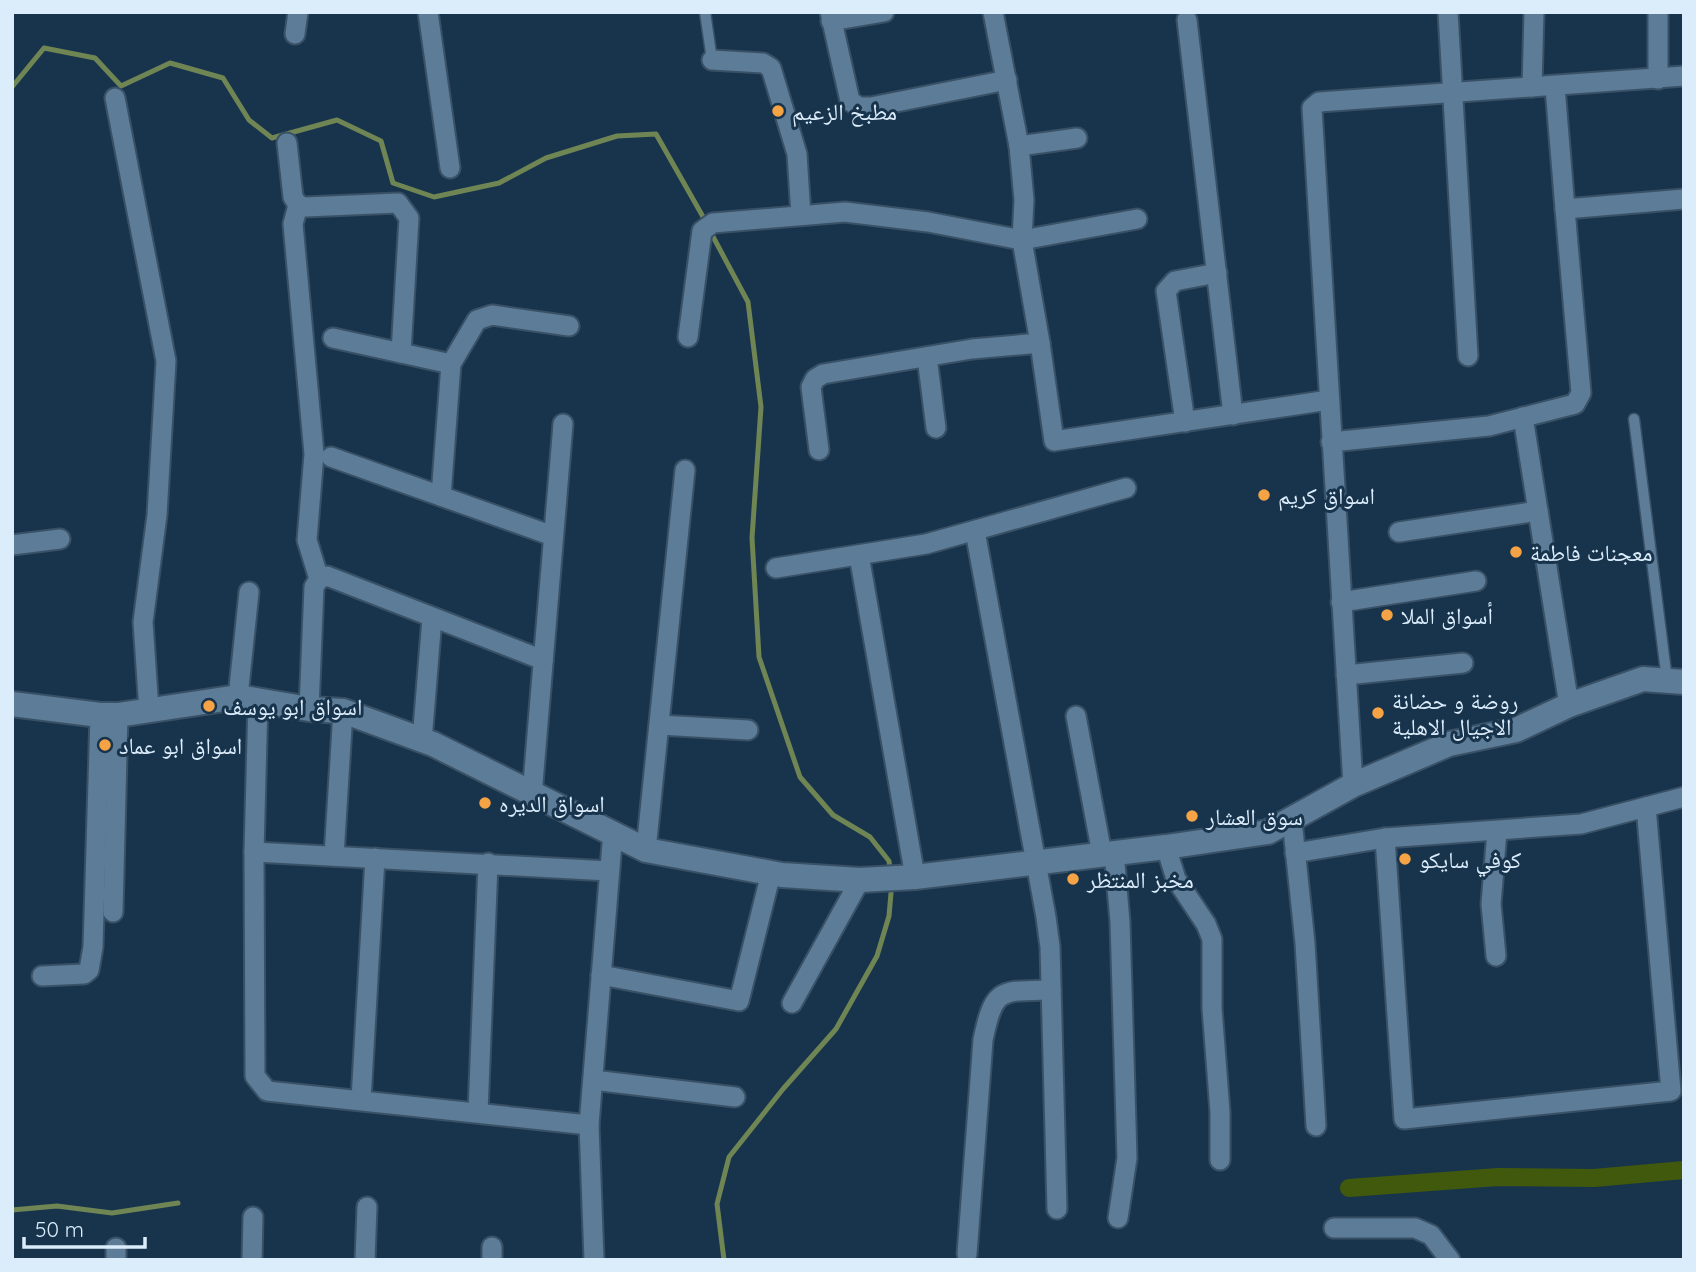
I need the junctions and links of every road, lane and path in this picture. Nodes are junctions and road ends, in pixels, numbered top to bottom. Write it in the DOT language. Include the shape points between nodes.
graph roads {
  1 [pos="298,12"];
  2 [pos="428,12"];
  3 [pos="705,12"];
  4 [pos="884,12"];
  5 [pos="993,12"];
  6 [pos="1448,12"];
  7 [pos="1534,12"];
  8 [pos="1658,12"];
  9 [pos="830,17"];
  10 [pos="1187,20"];
  11 [pos="295,34"];
  12 [pos="712,60"];
  13 [pos="1684,76"];
  14 [pos="1658,79"];
  15 [pos="1007,80"];
  16 [pos="1555,87"];
  17 [pos="1532,88"];
  18 [pos="1454,93"];
  19 [pos="115,98"];
  20 [pos="1077,138"];
  21 [pos="287,143"];
  22 [pos="1019,146"];
  23 [pos="450,167"];
  24 [pos="1684,198"];
  25 [pos="298,205"];
  26 [pos="1565,209"];
  27 [pos="801,215"];
  28 [pos="1137,219"];
  29 [pos="1023,240"];
  30 [pos="1217,273"];
  31 [pos="569,326"];
  32 [pos="688,337"];
  33 [pos="333,338"];
  34 [pos="1040,343"];
  35 [pos="401,353"];
  36 [pos="927,356"];
  37 [pos="1468,356"];
  38 [pos="451,364"];
  39 [pos="1329,400"];
  40 [pos="1233,415"];
  41 [pos="1523,417"];
  42 [pos="1634,419"];
  43 [pos="1185,422"];
  44 [pos="563,424"];
  45 [pos="936,428"];
  46 [pos="1331,442"];
  47 [pos="819,450"];
  48 [pos="331,457"];
  49 [pos="685,470"];
  50 [pos="1126,488"];
  51 [pos="441,496"];
  52 [pos="1538,511"];
  53 [pos="975,531"];
  54 [pos="1399,532"];
  55 [pos="553,536"];
  56 [pos="60,539"];
  57 [pos="12,545"];
  58 [pos="859,555"];
  59 [pos="776,568"];
  60 [pos="320,579"];
  61 [pos="1476,581"];
  62 [pos="250,592"];
  63 [pos="1341,602"];
  64 [pos="432,618"];
  65 [pos="543,660"];
  66 [pos="1463,663"];
  67 [pos="1346,676"];
  68 [pos="1675,681"];
  69 [pos="248,699"];
  70 [pos="12,704"];
  71 [pos="1569,705"];
  72 [pos="309,709"];
  73 [pos="149,711"];
  74 [pos="343,711"];
  75 [pos="109,715"];
  76 [pos="1076,716"];
  77 [pos="659,725"];
  78 [pos="748,730"];
  79 [pos="422,741"];
  80 [pos="1353,785"];
  81 [pos="532,795"];
  82 [pos="1684,797"];
  83 [pos="1646,807"];
  84 [pos="1292,820"];
  85 [pos="613,831"];
  86 [pos="1497,831"];
  87 [pos="1385,838"];
  88 [pos="1166,847"];
  89 [pos="646,850"];
  90 [pos="254,852"];
  91 [pos="1108,853"];
  92 [pos="1295,853"];
  93 [pos="334,856"];
  94 [pos="375,858"];
  95 [pos="488,863"];
  96 [pos="1035,863"];
  97 [pos="609,871"];
  98 [pos="771,873"];
  99 [pos="915,877"];
  100 [pos="860,880"];
  101 [pos="113,912"];
  102 [pos="1496,956"];
  103 [pos="601,975"];
  104 [pos="42,976"];
  105 [pos="1051,990"];
  106 [pos="792,1003"];
  107 [pos="593,1080"];
  108 [pos="734,1097"];
  109 [pos="361,1100"];
  110 [pos="478,1112"];
  111 [pos="589,1125"];
  112 [pos="1316,1126"];
  113 [pos="1220,1160"];
  114 [pos="367,1207"];
  115 [pos="1057,1209"];
  116 [pos="253,1217"];
  117 [pos="1118,1218"];
  118 [pos="1334,1228"];
  119 [pos="967,1254"];
  120 [pos="252,1260"];
  121 [pos="365,1260"];
  122 [pos="594,1260"];
  123 [pos="1450,1260"];
  1 -- 11 [label="street"];
  2 -- 23 [label="street"];
  3 -- 12 [label="lane"];
  4 -- 9 [label="street"];
  5 -- 15 [label="street"];
  6 -- 18 [label="street"];
  7 -- 17 [label="street"];
  8 -- 14 [label="street"];
  9 -- 15 [label="street" via="849,101 859,107"];
  10 -- 30 [label="street"];
  12 -- 27 [label="street" via="763,63 771,68 797,154"];
  13 -- 14 [label="street"];
  14 -- 16 [label="street"];
  15 -- 22 [label="street"];
  16 -- 17 [label="street"];
  16 -- 26 [label="street"];
  17 -- 18 [label="street"];
  18 -- 37 [label="street"];
  18 -- 39 [label="street" via="1319,102 1312,108"];
  19 -- 73 [label="street" via="166,361 157,515 144,622"];
  20 -- 22 [label="street"];
  21 -- 25 [label="street" via="293,197"];
  22 -- 29 [label="street"];
  24 -- 26 [label="street"];
  25 -- 35 [label="street" via="398,202 406,211"];
  25 -- 60 [label="street" via="293,224 314,454 307,540"];
  26 -- 41 [label="street" via="1581,393 1575,404"];
  27 -- 29 [label="street" via="878,215"];
  27 -- 32 [label="street" via="707,227"];
  28 -- 29 [label="street"];
  29 -- 34 [label="street"];
  30 -- 40 [label="street"];
  30 -- 43 [label="street" via="1175,281 1166,291"];
  31 -- 38 [label="street" via="492,315 477,320"];
  33 -- 35 [label="street"];
  34 -- 36 [label="street"];
  34 -- 43 [label="street" via="1054,441"];
  35 -- 38 [label="street"];
  36 -- 45 [label="street"];
  36 -- 47 [label="street" via="815,379 811,387"];
  38 -- 51 [label="street"];
  39 -- 40 [label="street"];
  39 -- 46 [label="street"];
  40 -- 43 [label="street"];
  41 -- 46 [label="street" via="1489,426"];
  41 -- 52 [label="street"];
  42 -- 68 [label="lane"];
  44 -- 55 [label="street"];
  46 -- 63 [label="street"];
  48 -- 51 [label="street"];
  49 -- 77 [label="street"];
  50 -- 53 [label="street"];
  51 -- 55 [label="street"];
  52 -- 54 [label="street"];
  52 -- 71 [label="street"];
  53 -- 58 [label="street"];
  53 -- 96 [label="street"];
  55 -- 65 [label="street"];
  56 -- 57 [label="street"];
  58 -- 59 [label="street"];
  58 -- 99 [label="street"];
  60 -- 64 [label="street" via="327,576"];
  60 -- 72 [label="street" via="314,587"];
  61 -- 63 [label="street"];
  62 -- 69 [label="street"];
  63 -- 67 [label="street"];
  64 -- 65 [label="street"];
  64 -- 79 [label="street"];
  65 -- 81 [label="street"];
  66 -- 67 [label="street"];
  67 -- 80 [label="street"];
  68 -- 71 [label="street" via="1643,679"];
  69 -- 72 [label="street"];
  69 -- 73 [label="street"];
  69 -- 90 [label="street"];
  70 -- 75 [label="street"];
  71 -- 80 [label="street" via="1516,730 1449,744"];
  72 -- 74 [label="street"];
  73 -- 75 [label="street"];
  74 -- 79 [label="street"];
  74 -- 93 [label="street"];
  75 -- 101 [label="street"];
  75 -- 104 [label="street" via="89,970"];
  76 -- 91 [label="street"];
  77 -- 78 [label="street"];
  77 -- 89 [label="street"];
  79 -- 81 [label="street"];
  80 -- 84 [label="street"];
  81 -- 85 [label="street"];
  82 -- 83 [label="street"];
  83 -- 86 [label="street" via="1581,824"];
  83 -- 87 [label="street" via="1671,1091 1404,1119"];
  84 -- 88 [label="street" via="1268,832"];
  84 -- 92 [label="street"];
  85 -- 89 [label="street"];
  85 -- 97 [label="street"];
  86 -- 87 [label="street"];
  86 -- 102 [label="street" via="1491,904"];
  87 -- 92 [label="street"];
  88 -- 91 [label="street"];
  88 -- 113 [label="street" via="1176,879 1212,939"];
  89 -- 98 [label="street"];
  90 -- 93 [label="street"];
  90 -- 109 [label="street" via="256,1076 267,1091"];
  91 -- 96 [label="street"];
  91 -- 117 [label="street" via="1120,922 1127,1158"];
  92 -- 112 [label="street"];
  93 -- 94 [label="street"];
  94 -- 95 [label="street"];
  94 -- 109 [label="street"];
  95 -- 97 [label="street"];
  95 -- 110 [label="street"];
  96 -- 99 [label="street"];
  96 -- 105 [label="street" via="1046,917"];
  97 -- 103 [label="street"];
  98 -- 100 [label="street"];
  98 -- 103 [label="street" via="740,1002"];
  99 -- 100 [label="street"];
  100 -- 106 [label="street"];
  103 -- 107 [label="street"];
  105 -- 115 [label="street"];
  105 -- 119 [label="street" via="1006,992 989,1010"];
  107 -- 108 [label="street"];
  107 -- 111 [label="street"];
  109 -- 110 [label="street"];
  110 -- 111 [label="street"];
  111 -- 122 [label="street"];
  114 -- 121 [label="street"];
  116 -- 120 [label="street"];
  118 -- 123 [label="street" via="1415,1228 1430,1235"];
}
